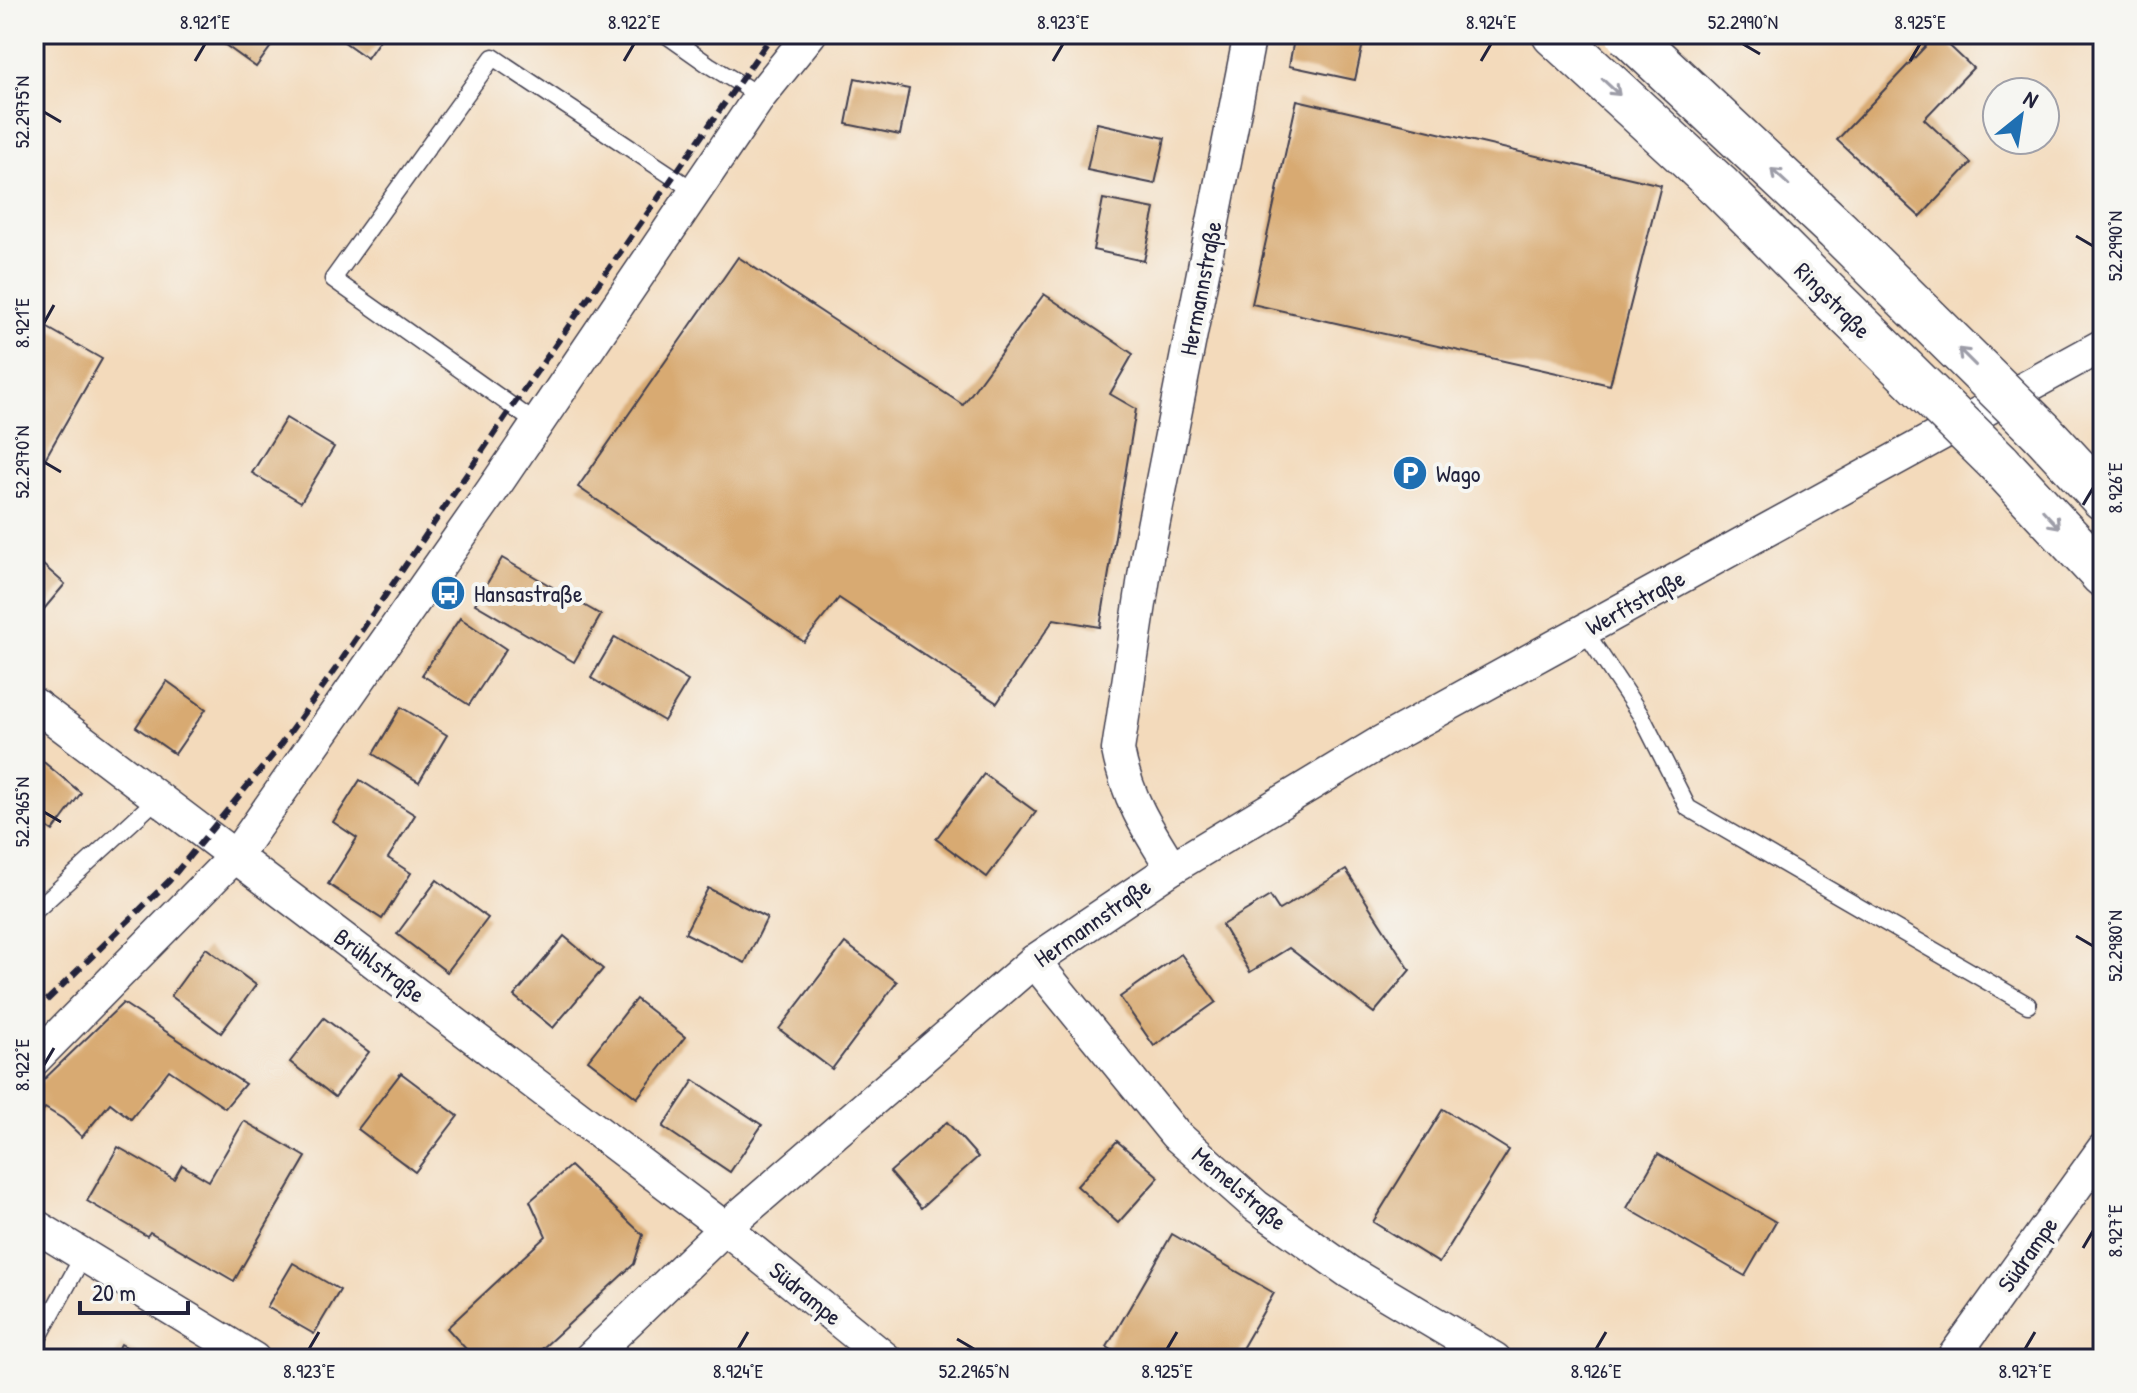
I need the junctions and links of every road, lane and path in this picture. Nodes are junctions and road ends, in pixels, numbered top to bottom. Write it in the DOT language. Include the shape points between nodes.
graph roads {
  1 [pos="665,34"];
  2 [pos="810,34"];
  3 [pos="1250,34"];
  4 [pos="1554,34"];
  5 [pos="1628,34"];
  6 [pos="760,96"];
  7 [pos="696,192"];
  8 [pos="2103,345"];
  9 [pos="537,424"];
  10 [pos="2103,498"];
  11 [pos="2103,575"];
  12 [pos="1584,630"];
  13 [pos="34,704"];
  14 [pos="158,798"];
  15 [pos="236,855"];
  16 [pos="1172,868"];
  17 [pos="34,912"];
  18 [pos="1034,961"];
  19 [pos="2028,1005"];
  20 [pos="34,1060"];
  21 [pos="2103,1149"];
  22 [pos="725,1228"];
  23 [pos="40,1229"];
  24 [pos="83,1256"];
  25 [pos="34,1346"];
  26 [pos="254,1359"];
  27 [pos="589,1359"];
  28 [pos="886,1359"];
  29 [pos="1495,1359"];
  30 [pos="1952,1359"];
  1 -- 6 [label="lane"];
  2 -- 6 [label="street"];
  3 -- 16 [label="street, Hermannstraße" via="1147,557 1118,750 1138,815"];
  4 -- 11 [label="main road, Ringstraße, one-way, bridge" via="1720,187 1999,463"];
  10 -- 5 [label="main road, one-way, bridge" via="1837,230"];
  6 -- 7 [label="street"];
  7 -- 9 [label="street"];
  7 -- 9 [label="lane" via="493,57 333,279"];
  8 -- 12 [label="street, Werftstraße"];
  9 -- 15 [label="street"];
  12 -- 16 [label="street, Werftstraße" via="1381,742"];
  12 -- 19 [label="lane" via="1642,717 1688,808"];
  13 -- 14 [label="street, Brühlstraße"];
  14 -- 15 [label="street, Brühlstraße"];
  14 -- 17 [label="lane"];
  15 -- 20 [label="street"];
  15 -- 22 [label="street, Brühlstraße"];
  16 -- 18 [label="street, Hermannstraße"];
  18 -- 22 [label="street, Hermannstraße"];
  18 -- 29 [label="street, Memelstraße" via="1175,1134 1256,1206 1349,1272"];
  21 -- 30 [label="street, Südrampe"];
  22 -- 27 [label="street, Hermannstraße"];
  22 -- 28 [label="street, Südrampe"];
  23 -- 24 [label="street"];
  24 -- 25 [label="lane"];
  24 -- 26 [label="street"];
}
